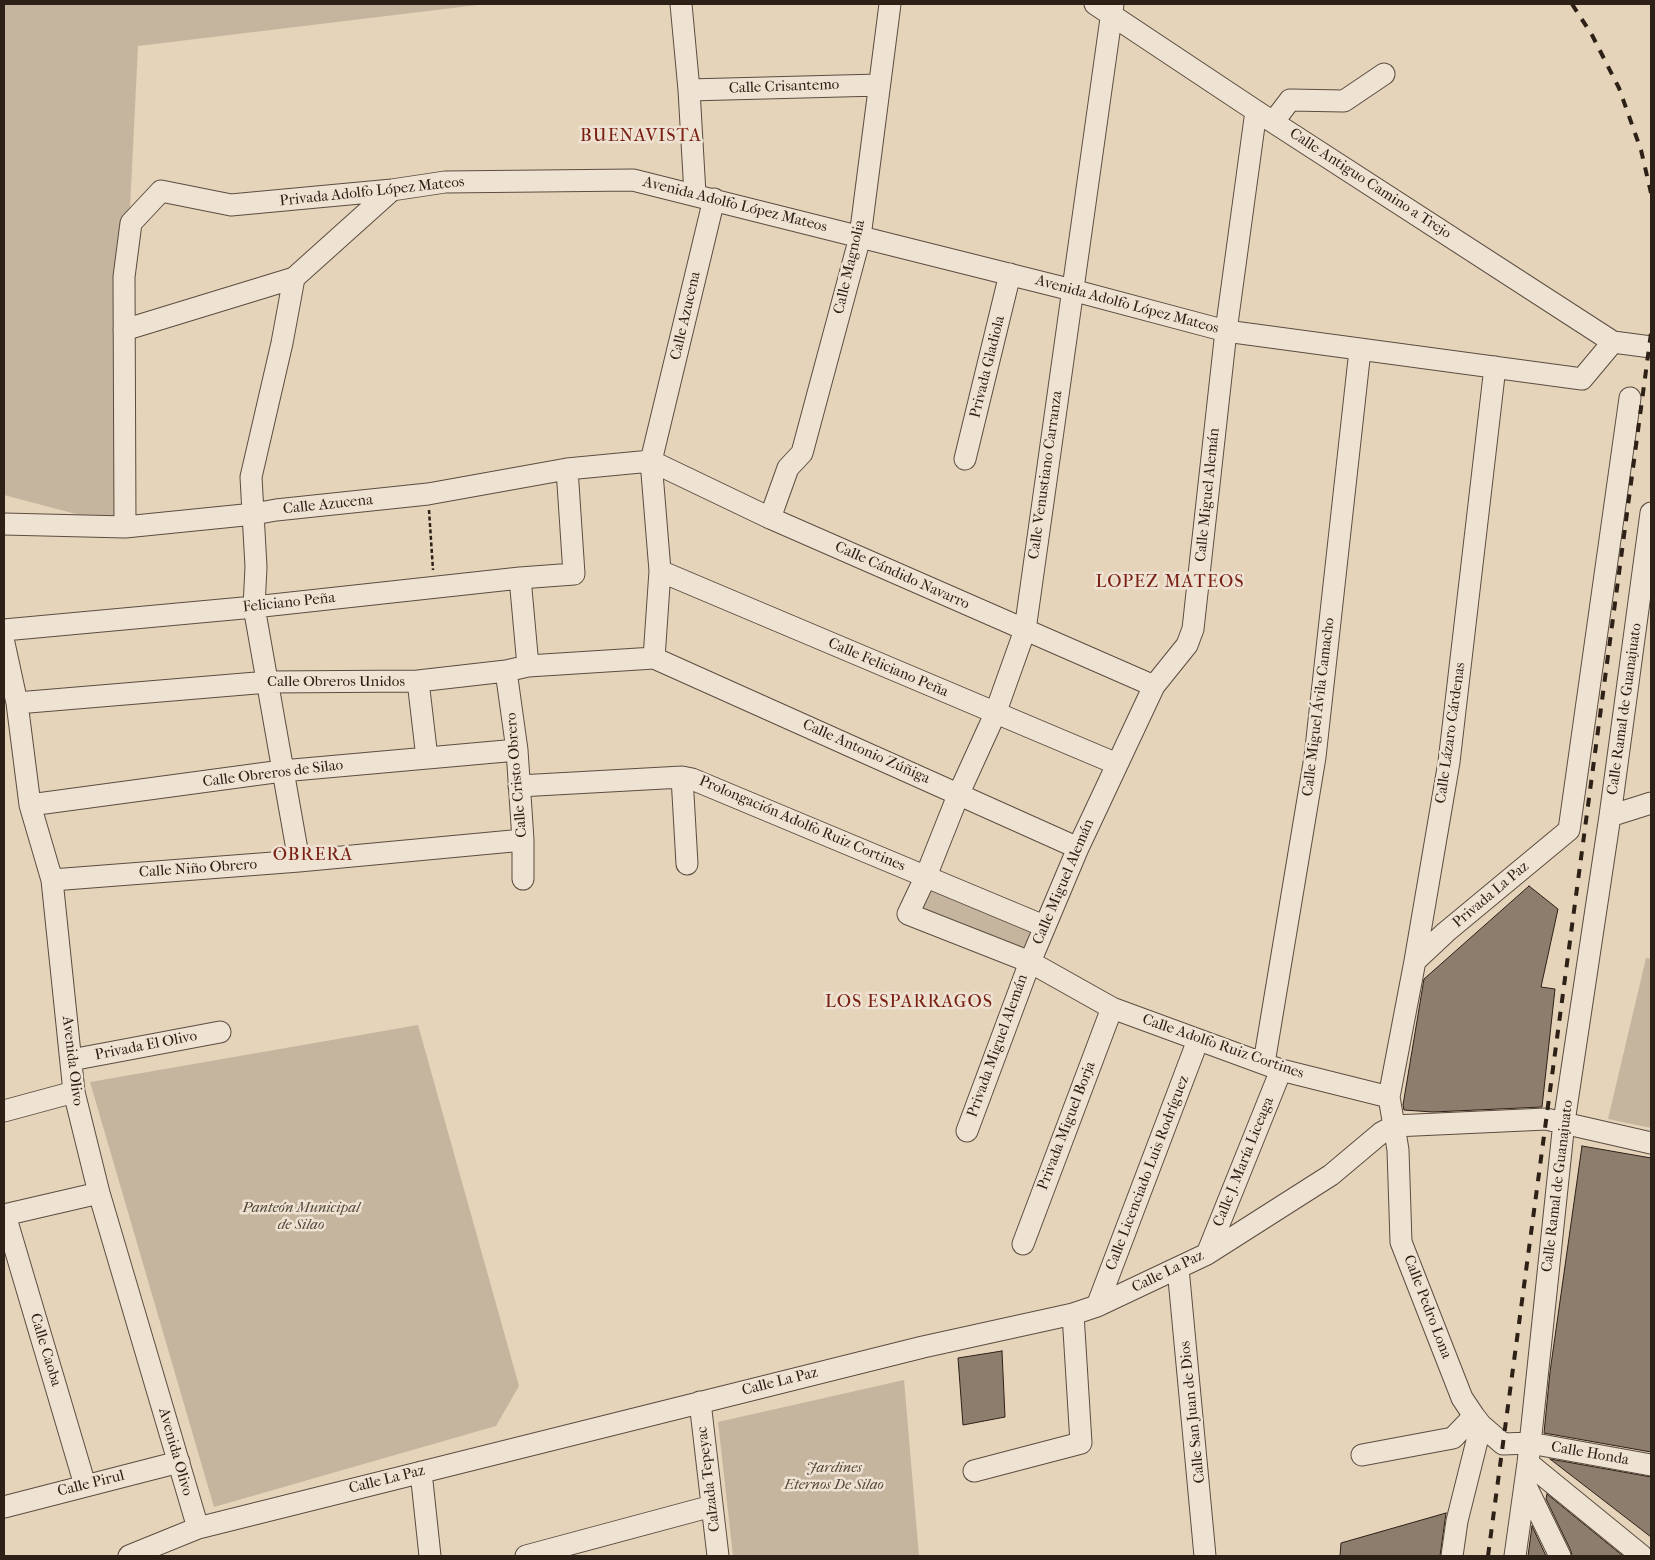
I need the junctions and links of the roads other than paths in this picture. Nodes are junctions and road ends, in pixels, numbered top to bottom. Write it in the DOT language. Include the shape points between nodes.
graph roads {
  1 [pos="681,4"];
  2 [pos="890,4"];
  3 [pos="1106,8"];
  4 [pos="1384,74"];
  5 [pos="878,84"];
  6 [pos="689,90"];
  7 [pos="1265,116"];
  8 [pos="633,180"];
  9 [pos="392,190"];
  10 [pos="705,197"];
  11 [pos="860,237"];
  12 [pos="1010,274"];
  13 [pos="294,278"];
  14 [pos="1072,290"];
  15 [pos="124,330"];
  16 [pos="1226,331"];
  17 [pos="1614,342"];
  18 [pos="1651,347"];
  19 [pos="1360,350"];
  20 [pos="1495,367"];
  21 [pos="1630,398"];
  22 [pos="965,460"];
  23 [pos="651,461"];
  24 [pos="567,469"];
  25 [pos="1651,513"];
  26 [pos="254,514"];
  27 [pos="770,518"];
  28 [pos="4,524"];
  29 [pos="125,527"];
  30 [pos="660,571"];
  31 [pos="520,578"];
  32 [pos="254,606"];
  33 [pos="4,630"];
  34 [pos="1025,630"];
  35 [pos="4,643"];
  36 [pos="654,658"];
  37 [pos="528,666"];
  38 [pos="506,671"];
  39 [pos="418,681"];
  40 [pos="268,682"];
  41 [pos="1154,686"];
  42 [pos="17,703"];
  43 [pos="994,714"];
  44 [pos="517,750"];
  45 [pos="427,758"];
  46 [pos="1117,764"];
  47 [pos="282,771"];
  48 [pos="682,777"];
  49 [pos="519,786"];
  50 [pos="959,793"];
  51 [pos="1651,803"];
  52 [pos="30,805"];
  53 [pos="1610,816"];
  54 [pos="523,840"];
  55 [pos="1078,848"];
  56 [pos="299,861"];
  57 [pos="688,864"];
  58 [pos="926,876"];
  59 [pos="524,879"];
  60 [pos="52,880"];
  61 [pos="908,914"];
  62 [pos="1044,926"];
  63 [pos="1415,961"];
  64 [pos="1030,962"];
  65 [pos="1112,1008"];
  66 [pos="220,1032"];
  67 [pos="1198,1040"];
  68 [pos="71,1060"];
  69 [pos="1272,1066"];
  70 [pos="74,1092"];
  71 [pos="1389,1097"];
  72 [pos="4,1111"];
  73 [pos="1564,1122"];
  74 [pos="1394,1126"];
  75 [pos="967,1131"];
  76 [pos="1651,1142"];
  77 [pos="99,1193"];
  78 [pos="4,1215"];
  79 [pos="1023,1244"];
  80 [pos="1207,1254"];
  81 [pos="1178,1268"];
  82 [pos="1097,1306"];
  83 [pos="1073,1314"];
  84 [pos="700,1402"];
  85 [pos="1477,1421"];
  86 [pos="1362,1456"];
  87 [pos="179,1462"];
  88 [pos="1528,1464"];
  89 [pos="1651,1465"];
  90 [pos="974,1471"];
  91 [pos="420,1472"];
  92 [pos="85,1485"];
  93 [pos="712,1506"];
  94 [pos="4,1507"];
  95 [pos="198,1528"];
  96 [pos="129,1556"];
  97 [pos="430,1556"];
  98 [pos="526,1556"];
  99 [pos="718,1556"];
  100 [pos="1206,1556"];
  101 [pos="1452,1556"];
  102 [pos="1515,1556"];
  103 [pos="1560,1556"];
  104 [pos="1642,1556"];
  1 -- 6 [label="street, Calle Azucena"];
  2 -- 5 [label="street, Calle Magnolia"];
  3 -- 7 [label="street, Calle Antiguo Camino a Trejo"];
  3 -- 14 [label="street, Calle Venustiano Carranza"];
  4 -- 7 [label="street" via="1344,101 1290,100"];
  5 -- 6 [label="street, Calle Crisantemo"];
  5 -- 11 [label="street, Calle Magnolia"];
  6 -- 10 [label="street, Calle Azucena"];
  7 -- 16 [label="street, Calle Miguel Alemán"];
  7 -- 17 [label="street, Calle Antiguo Camino a Trejo"];
  8 -- 9 [label="street, Privada Adolfo López Mateos" via="445,182"];
  8 -- 10 [label="street, Avenida Adolfo López Mateos"];
  9 -- 13 [label="street"];
  9 -- 15 [label="street, Privada Adolfo López Mateos" via="231,205 161,191 132,223 124,277"];
  10 -- 11 [label="street, Avenida Adolfo López Mateos"];
  10 -- 23 [label="street, Calle Azucena"];
  11 -- 12 [label="street, Avenida Adolfo López Mateos"];
  11 -- 27 [label="street, Calle Magnolia" via="802,453 788,468"];
  12 -- 14 [label="street, Avenida Adolfo López Mateos"];
  12 -- 22 [label="street, Privada Gladiola"];
  13 -- 15 [label="street"];
  13 -- 26 [label="street" via="251,477"];
  14 -- 16 [label="street, Avenida Adolfo López Mateos"];
  14 -- 34 [label="street, Calle Venustiano Carranza"];
  15 -- 29 [label="street"];
  16 -- 19 [label="street, Avenida Adolfo López Mateos"];
  16 -- 41 [label="street, Calle Miguel Alemán" via="1193,629 1186,645"];
  17 -- 18 [label="street, Calle Antiguo Camino a Trejo"];
  17 -- 20 [label="street, Avenida Adolfo López Mateos" via="1582,379"];
  19 -- 20 [label="street, Avenida Adolfo López Mateos"];
  19 -- 69 [label="street, Calle Miguel Ávila Camacho" via="1315,757"];
  20 -- 63 [label="street, Calle Lázaro Cárdenas" via="1449,762"];
  21 -- 63 [label="street, Privada La Paz" via="1569,830"];
  23 -- 24 [label="street, Calle Azucena"];
  23 -- 27 [label="street, Calle Cándido Navarro"];
  23 -- 30 [label="street, Calle Azucena"];
  24 -- 26 [label="street, Calle Azucena" via="428,494"];
  24 -- 31 [label="street, Feliciano Peña" via="574,574"];
  25 -- 53 [label="street, Calle Ramal de Guanajuato"];
  26 -- 29 [label="street, Calle Azucena"];
  26 -- 32 [label="street"];
  27 -- 34 [label="street, Calle Cándido Navarro"];
  28 -- 29 [label="street, Calle Azucena"];
  30 -- 36 [label="street, Calle Azucena"];
  30 -- 43 [label="street, Calle Feliciano Peña"];
  31 -- 32 [label="street, Feliciano Peña"];
  31 -- 37 [label="street"];
  32 -- 33 [label="street, Feliciano Peña"];
  32 -- 40 [label="street"];
  34 -- 41 [label="street, Calle Cándido Navarro"];
  34 -- 43 [label="street, Calle Venustiano Carranza"];
  35 -- 42 [label="street, Avenida Olivo"];
  36 -- 37 [label="street, Calle Obreros Unidos"];
  36 -- 50 [label="street, Calle Antonio Zúñiga"];
  37 -- 38 [label="street, Calle Obreros Unidos"];
  38 -- 39 [label="street, Calle Obreros Unidos"];
  38 -- 44 [label="street, Calle Cristo Obrero"];
  39 -- 40 [label="street, Calle Obreros Unidos"];
  39 -- 45 [label="street"];
  40 -- 42 [label="street, Calle Obreros Unidos"];
  40 -- 47 [label="street"];
  41 -- 46 [label="street, Calle Miguel Alemán"];
  42 -- 52 [label="street, Avenida Olivo"];
  43 -- 46 [label="street, Calle Feliciano Peña"];
  43 -- 50 [label="street, Calle Venustiano Carranza"];
  44 -- 45 [label="street, Calle Obreros de Silao"];
  44 -- 49 [label="street, Calle Cristo Obrero"];
  45 -- 47 [label="street, Calle Obreros de Silao"];
  46 -- 55 [label="street, Calle Miguel Alemán"];
  47 -- 52 [label="street, Calle Obreros de Silao"];
  47 -- 56 [label="street"];
  48 -- 49 [label="street, Prolongación Adolfo Ruiz Cortines"];
  48 -- 57 [label="street"];
  48 -- 58 [label="street, Prolongación Adolfo Ruiz Cortines"];
  49 -- 54 [label="street, Calle Cristo Obrero"];
  50 -- 55 [label="street, Calle Antonio Zúñiga"];
  50 -- 58 [label="street, Calle Venustiano Carranza"];
  51 -- 53 [label="street, Calle Ramal de Guanajuato"];
  52 -- 60 [label="street, Avenida Olivo"];
  53 -- 73 [label="street, Calle Ramal de Guanajuato"];
  54 -- 56 [label="street, Calle Niño Obrero"];
  54 -- 59 [label="street, Calle Cristo Obrero"];
  55 -- 62 [label="street, Calle Miguel Alemán"];
  56 -- 60 [label="street, Calle Niño Obrero"];
  58 -- 61 [label="street, Calle Venustiano Carranza"];
  58 -- 62 [label="street, Prolongación Adolfo Ruiz Cortines"];
  60 -- 68 [label="street, Avenida Olivo"];
  61 -- 64 [label="street, Calle Adolfo Ruiz Cortines"];
  62 -- 64 [label="street, Calle Miguel Alemán"];
  63 -- 71 [label="street, Calle Lázaro Cárdenas"];
  64 -- 65 [label="street, Calle Adolfo Ruiz Cortines"];
  64 -- 75 [label="street, Privada Miguel Alemán"];
  65 -- 67 [label="street, Calle Adolfo Ruiz Cortines"];
  65 -- 79 [label="street, Privada Miguel Borja"];
  66 -- 68 [label="street, Privada El Olivo"];
  67 -- 69 [label="street, Calle Adolfo Ruiz Cortines"];
  67 -- 82 [label="street, Calle Licenciado Luis Rodríguez"];
  68 -- 70 [label="street, Avenida Olivo"];
  69 -- 71 [label="street, Calle Adolfo Ruiz Cortines"];
  69 -- 80 [label="street, Calle J. María Liceaga"];
  70 -- 72 [label="street"];
  70 -- 77 [label="street, Avenida Olivo"];
  71 -- 74 [label="street"];
  73 -- 74 [label="street" via="1546,1119"];
  73 -- 76 [label="street"];
  73 -- 88 [label="street, Calle Ramal de Guanajuato"];
  74 -- 80 [label="street, Calle La Paz" via="1331,1175"];
  74 -- 85 [label="street, Calle Pedro Lona" via="1398,1150 1401,1242 1462,1398"];
  77 -- 78 [label="street"];
  77 -- 87 [label="street, Avenida Olivo"];
  78 -- 92 [label="street, Calle Caoba"];
  80 -- 81 [label="street, Calle La Paz"];
  81 -- 82 [label="street, Calle La Paz"];
  81 -- 100 [label="street, Calle San Juan de Dios"];
  82 -- 83 [label="street, Calle La Paz"];
  83 -- 84 [label="street, Calle La Paz"];
  83 -- 90 [label="street" via="1081,1443"];
  84 -- 91 [label="street, Calle La Paz"];
  84 -- 93 [label="street, Calzada Tepeyac"];
  85 -- 86 [label="street" via="1453,1438"];
  85 -- 88 [label="street, Calle Pedro Lona"];
  85 -- 101 [label="street"];
  87 -- 92 [label="street, Calle Pirul"];
  87 -- 95 [label="street, Avenida Olivo"];
  88 -- 89 [label="street, Calle Honda"];
  88 -- 102 [label="street, Calle Ramal de Guanajuato"];
  88 -- 103 [label="street"];
  88 -- 104 [label="street"];
  91 -- 95 [label="street, Calle La Paz"];
  91 -- 97 [label="street"];
  92 -- 94 [label="street, Calle Pirul"];
  93 -- 98 [label="street"];
  93 -- 99 [label="street, Calzada Tepeyac"];
  95 -- 96 [label="street, Calle La Paz"];
}
